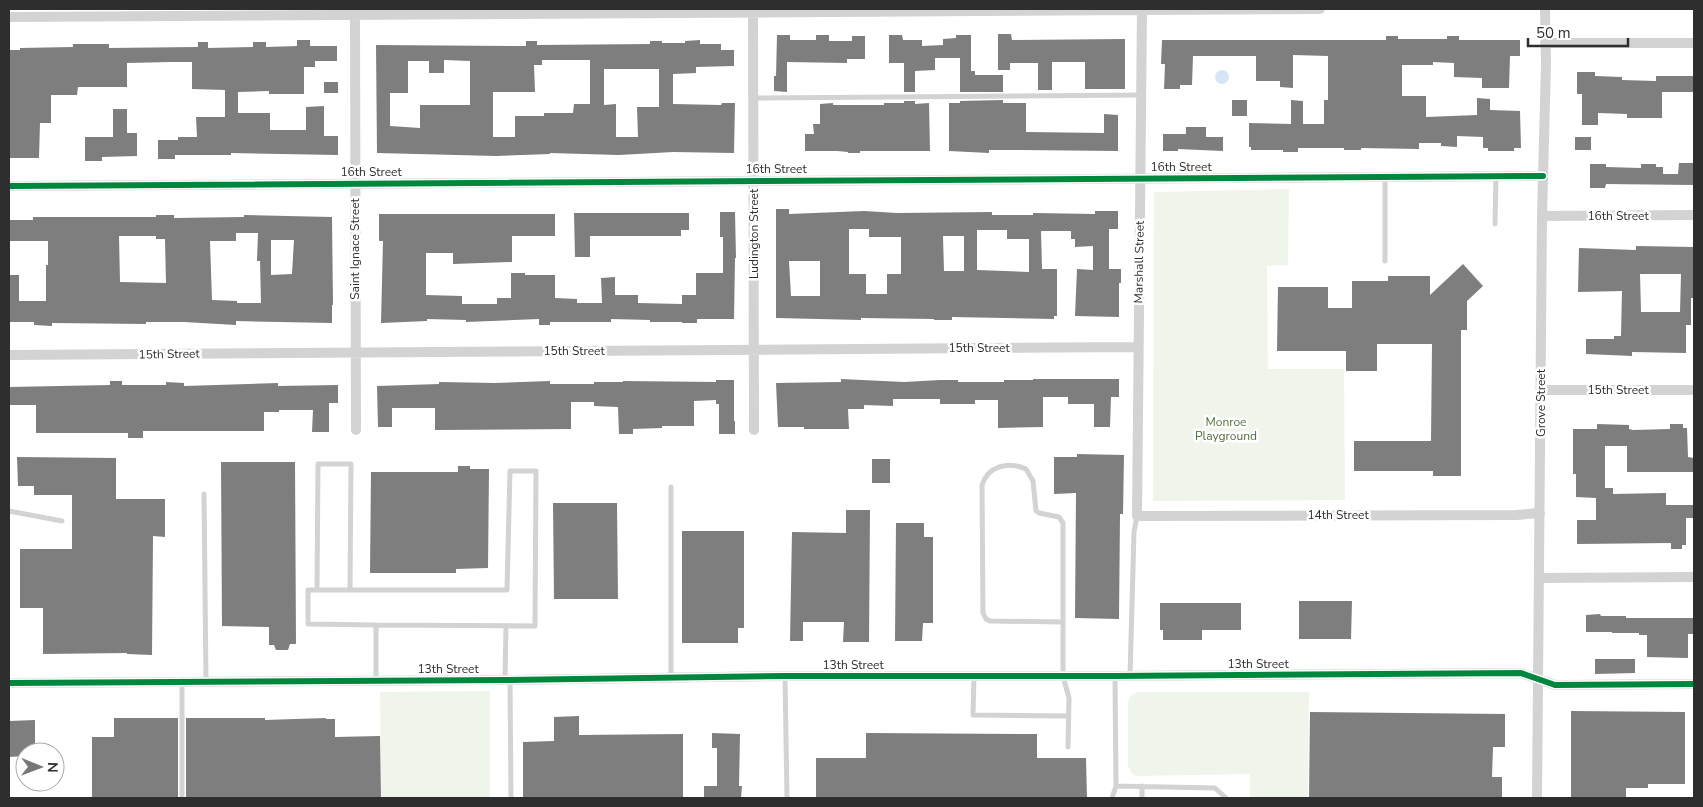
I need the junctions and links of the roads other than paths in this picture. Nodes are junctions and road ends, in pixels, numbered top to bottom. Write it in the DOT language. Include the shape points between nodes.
graph roads {
  1 [pos="1320,9"];
  2 [pos="1545,9"];
  3 [pos="753,10"];
  4 [pos="1142,10"];
  5 [pos="355,12"];
  6 [pos="9,17"];
  7 [pos="1694,42"];
  8 [pos="1545,43"];
  9 [pos="1141,95"];
  10 [pos="754,98"];
  11 [pos="1496,176"];
  12 [pos="1543,176"];
  13 [pos="1385,177"];
  14 [pos="1140,178"];
  15 [pos="754,180"];
  16 [pos="355,183"];
  17 [pos="9,186"];
  18 [pos="1694,215"];
  19 [pos="1542,216"];
  20 [pos="1495,224"];
  21 [pos="1385,261"];
  22 [pos="1138,347"];
  23 [pos="754,350"];
  24 [pos="355,352"];
  25 [pos="9,355"];
  26 [pos="1541,390"];
  27 [pos="1694,390"];
  28 [pos="356,430"];
  29 [pos="754,430"];
  30 [pos="671,487"];
  31 [pos="204,494"];
  32 [pos="9,510"];
  33 [pos="1540,513"];
  34 [pos="1137,516"];
  35 [pos="62,521"];
  36 [pos="1694,577"];
  37 [pos="1539,578"];
  38 [pos="317,590"];
  39 [pos="350,590"];
  40 [pos="1063,622"];
  41 [pos="376,625"];
  42 [pos="506,626"];
  43 [pos="785,676"];
  44 [pos="974,676"];
  45 [pos="1063,676"];
  46 [pos="1115,676"];
  47 [pos="1130,676"];
  48 [pos="671,678"];
  49 [pos="1538,679"];
  50 [pos="376,680"];
  51 [pos="508,680"];
  52 [pos="182,681"];
  53 [pos="206,681"];
  54 [pos="9,683"];
  55 [pos="1694,684"];
  56 [pos="1069,716"];
  57 [pos="1068,747"];
  58 [pos="1116,786"];
  59 [pos="1142,786"];
  60 [pos="182,798"];
  61 [pos="511,798"];
  62 [pos="787,798"];
  63 [pos="1112,798"];
  64 [pos="1142,798"];
  65 [pos="1226,798"];
  66 [pos="1537,798"];
  1 -- 4 [label="street"];
  2 -- 8 [label="street, Grove Street"];
  3 -- 4 [label="street"];
  3 -- 5 [label="street"];
  3 -- 10 [label="street, Ludington Street"];
  4 -- 9 [label="street, Marshall Street"];
  5 -- 6 [label="street"];
  5 -- 16 [label="street, Saint Ignace Street"];
  7 -- 8 [label="street"];
  8 -- 12 [label="street, Grove Street"];
  9 -- 10 [label="lane"];
  9 -- 14 [label="street, Marshall Street"];
  10 -- 15 [label="street, Ludington Street"];
  11 -- 12 [label="street, 16th Street"];
  11 -- 13 [label="street, 16th Street"];
  11 -- 20 [label="lane"];
  12 -- 19 [label="street, Grove Street"];
  13 -- 14 [label="street, 16th Street"];
  13 -- 21 [label="lane"];
  14 -- 15 [label="street, 16th Street"];
  14 -- 22 [label="street, Marshall Street"];
  15 -- 16 [label="street, 16th Street"];
  15 -- 23 [label="street, Ludington Street"];
  16 -- 17 [label="street, 16th Street"];
  16 -- 24 [label="street, Saint Ignace Street"];
  18 -- 19 [label="street, 16th Street"];
  19 -- 26 [label="street, Grove Street"];
  22 -- 23 [label="street, 15th Street"];
  22 -- 34 [label="street, Marshall Street"];
  23 -- 24 [label="street, 15th Street"];
  23 -- 29 [label="street, Ludington Street"];
  24 -- 25 [label="street, 15th Street"];
  24 -- 28 [label="street, Saint Ignace Street"];
  26 -- 27 [label="street, 15th Street"];
  26 -- 33 [label="street, Grove Street"];
  30 -- 48 [label="lane"];
  31 -- 53 [label="lane"];
  32 -- 35 [label="lane"];
  33 -- 34 [label="street, 14th Street"];
  33 -- 37 [label="street, Grove Street"];
  34 -- 47 [label="lane"];
  36 -- 37 [label="street"];
  37 -- 49 [label="street, Grove Street"];
  38 -- 39 [label="lane"];
  38 -- 39 [label="lane" via="318,464 351,464"];
  38 -- 41 [label="lane" via="308,590 308,624"];
  39 -- 42 [label="lane" via="507,590 510,472 536,471 535,626"];
  40 -- 40 [label="lane" via="1062,520 1036,511 1033,481 1026,468 1012,465 995,468 984,477 982,485 983,613 990,621"];
  40 -- 45 [label="lane"];
  41 -- 42 [label="lane"];
  41 -- 50 [label="lane"];
  42 -- 51 [label="lane"];
  43 -- 44 [label="street, 13th Street"];
  43 -- 48 [label="street, 13th Street"];
  43 -- 62 [label="lane"];
  44 -- 45 [label="street, 13th Street"];
  44 -- 56 [label="lane" via="973,714"];
  45 -- 46 [label="street, 13th Street"];
  45 -- 56 [label="lane" via="1069,698"];
  46 -- 47 [label="street, 13th Street"];
  46 -- 58 [label="lane"];
  47 -- 49 [label="street, 13th Street" via="1521,673"];
  48 -- 51 [label="street, 13th Street"];
  49 -- 55 [label="street, 13th Street" via="1555,685"];
  49 -- 66 [label="street, Grove Street"];
  50 -- 51 [label="street, 13th Street"];
  50 -- 53 [label="street, 13th Street"];
  51 -- 61 [label="lane"];
  52 -- 53 [label="street, 13th Street"];
  52 -- 54 [label="street, 13th Street"];
  52 -- 60 [label="lane"];
  56 -- 57 [label="lane"];
  58 -- 59 [label="lane"];
  58 -- 63 [label="lane"];
  59 -- 64 [label="lane"];
  59 -- 65 [label="lane" via="1215,788"];
}
